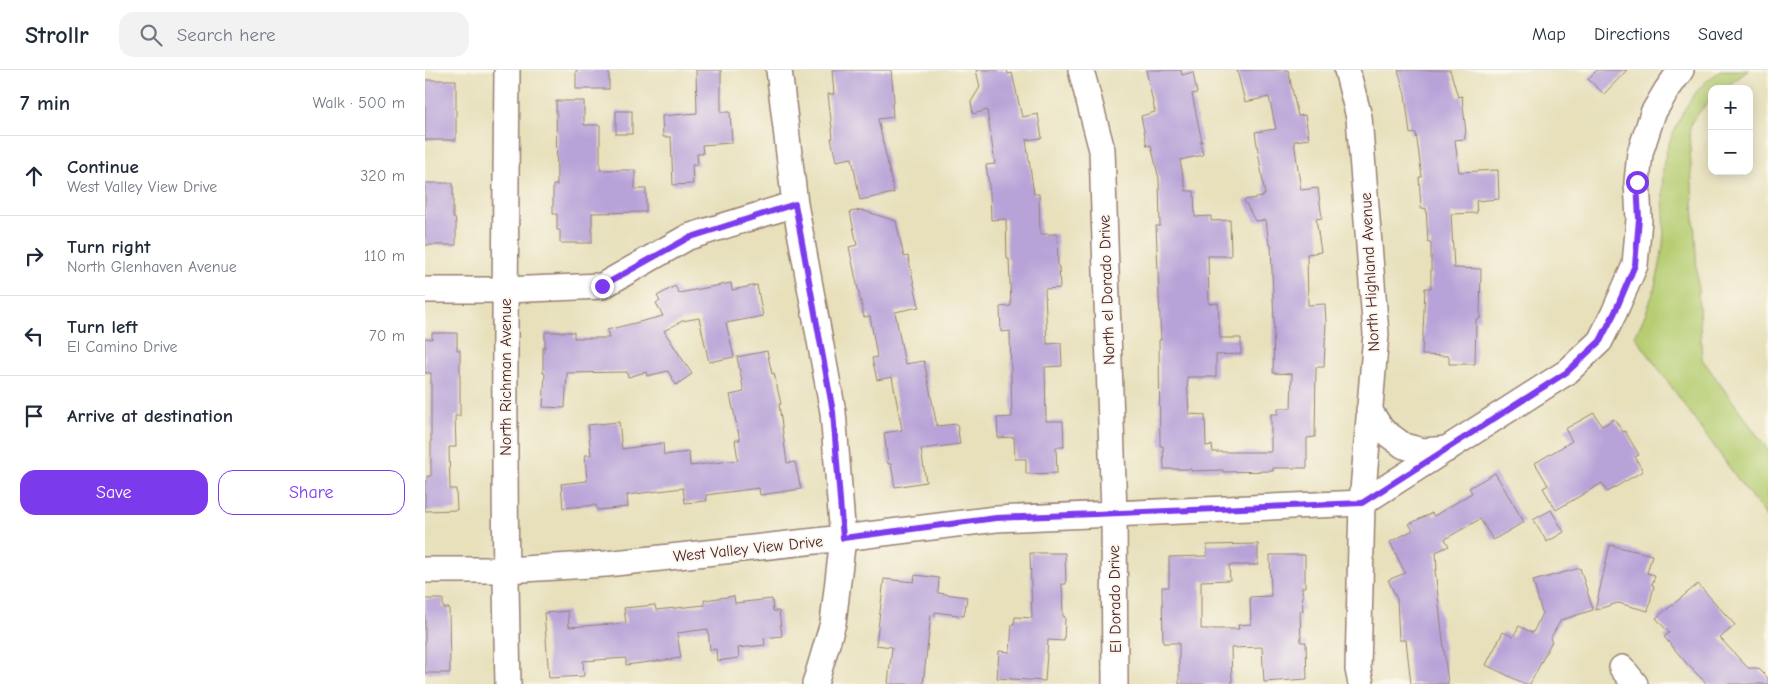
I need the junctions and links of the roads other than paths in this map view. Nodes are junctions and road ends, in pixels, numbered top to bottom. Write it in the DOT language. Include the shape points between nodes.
graph roads {
  1 [pos="507,70"];
  2 [pos="779,70"];
  3 [pos="1081,70"];
  4 [pos="1347,70"];
  5 [pos="1681,70"];
  6 [pos="795,204"];
  7 [pos="425,290"];
  8 [pos="505,290"];
  9 [pos="1369,410"];
  10 [pos="1447,448"];
  11 [pos="1362,503"];
  12 [pos="1113,514"];
  13 [pos="843,538"];
  14 [pos="425,570"];
  15 [pos="506,570"];
  16 [pos="509,684"];
  17 [pos="815,684"];
  18 [pos="1115,684"];
  19 [pos="1361,684"];
  1 -- 8 [label="street, North Richman Avenue"];
  2 -- 6 [label="street"];
  3 -- 12 [label="street, North el Dorado Drive" via="1102,150"];
  4 -- 9 [label="street, North Highland Avenue" via="1359,117 1376,334"];
  5 -- 10 [label="street" via="1653,113 1640,153 1635,265 1600,341 1567,372"];
  6 -- 8 [label="street" via="688,238 602,286"];
  6 -- 13 [label="street" via="833,412"];
  7 -- 8 [label="street"];
  8 -- 15 [label="street, North Richman Avenue"];
  9 -- 10 [label="street" via="1382,430 1404,446 1423,450"];
  9 -- 11 [label="street, North Highland Avenue"];
  10 -- 11 [label="street"];
  11 -- 12 [label="street, West Valley View Drive"];
  11 -- 19 [label="street, North Highland Avenue" via="1358,669"];
  12 -- 13 [label="street, West Valley View Drive" via="996,518"];
  12 -- 18 [label="street, El Dorado Drive"];
  13 -- 15 [label="street, West Valley View Drive" via="606,564"];
  13 -- 17 [label="street" via="833,623"];
  14 -- 15 [label="street, West Valley View Drive"];
  15 -- 16 [label="street, North Richman Avenue"];
}
